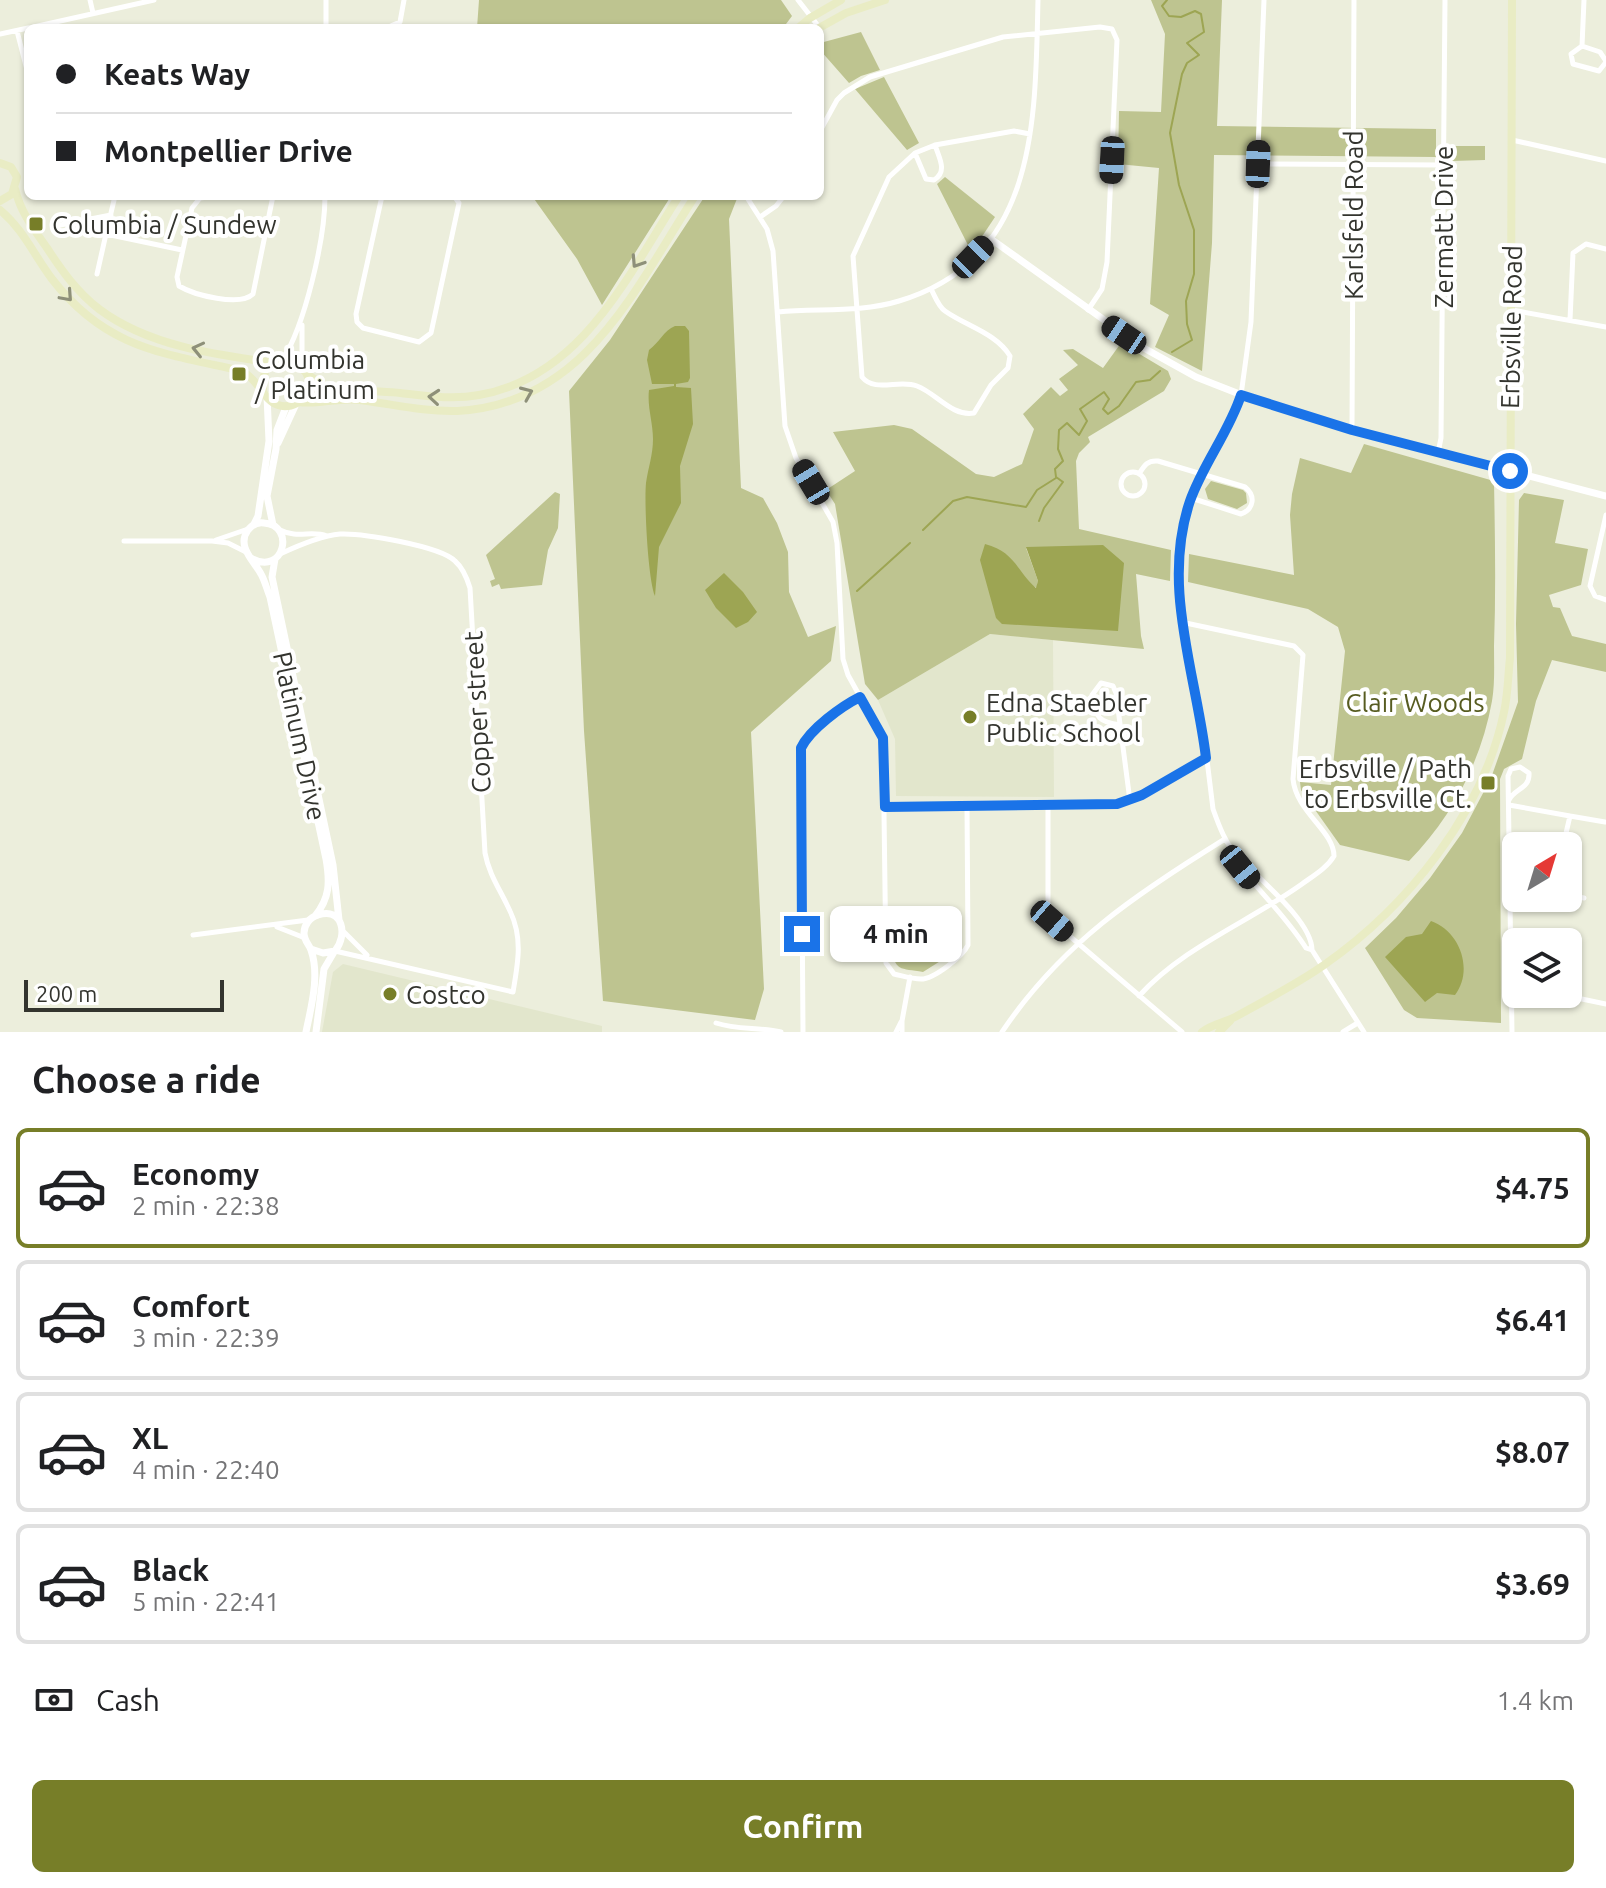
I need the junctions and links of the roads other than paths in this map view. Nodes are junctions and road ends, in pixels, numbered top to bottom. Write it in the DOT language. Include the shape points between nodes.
graph roads {
  1 [pos="90,0"];
  2 [pos="154,0"];
  3 [pos="326,0"];
  4 [pos="404,0"];
  5 [pos="798,0"];
  6 [pos="841,0"];
  7 [pos="885,0"];
  8 [pos="1038,0"];
  9 [pos="1264,0"];
  10 [pos="1354,0"];
  11 [pos="1445,0"];
  12 [pos="1512,0"];
  13 [pos="1584,0"];
  14 [pos="93,13"];
  15 [pos="810,18"];
  16 [pos="46,24"];
  17 [pos="326,24"];
  18 [pos="395,24"];
  19 [pos="803,24"];
  20 [pos="815,24"];
  21 [pos="824,25"];
  22 [pos="24,29"];
  23 [pos="17,31"];
  24 [pos="1037,32"];
  25 [pos="0,34"];
  26 [pos="1582,46"];
  27 [pos="24,58"];
  28 [pos="1606,62"];
  29 [pos="824,124"];
  30 [pos="1030,134"];
  31 [pos="1512,140"];
  32 [pos="935,145"];
  33 [pos="915,153"];
  34 [pos="1606,161"];
  35 [pos="2,162"];
  36 [pos="1258,164"];
  37 [pos="1353,164"];
  38 [pos="1443,165"];
  39 [pos="15,189"];
  40 [pos="114,200"];
  41 [pos="198,200"];
  42 [pos="272,200"];
  43 [pos="325,200"];
  44 [pos="381,200"];
  45 [pos="457,200"];
  46 [pos="676,200"];
  47 [pos="692,200"];
  48 [pos="749,200"];
  49 [pos="781,200"];
  50 [pos="0,201"];
  51 [pos="0,210"];
  52 [pos="111,215"];
  53 [pos="760,217"];
  54 [pos="55,226"];
  55 [pos="106,234"];
  56 [pos="991,239"];
  57 [pos="1606,249"];
  58 [pos="182,250"];
  59 [pos="97,274"];
  60 [pos="931,289"];
  61 [pos="855,309"];
  62 [pos="1087,310"];
  63 [pos="1512,310"];
  64 [pos="778,312"];
  65 [pos="302,320"];
  66 [pos="1570,320"];
  67 [pos="1606,327"];
  68 [pos="278,362"];
  69 [pos="304,370"];
  70 [pos="265,393"];
  71 [pos="1241,395"];
  72 [pos="294,404"];
  73 [pos="1352,430"];
  74 [pos="1438,453"];
  75 [pos="1510,471"];
  76 [pos="1139,474"];
  77 [pos="1203,475"];
  78 [pos="1606,496"];
  79 [pos="1191,498"];
  80 [pos="1606,515"];
  81 [pos="252,527"];
  82 [pos="276,527"];
  83 [pos="328,536"];
  84 [pos="124,541"];
  85 [pos="212,541"];
  86 [pos="249,555"];
  87 [pos="278,556"];
  88 [pos="1606,600"];
  89 [pos="1181,622"];
  90 [pos="860,697"];
  91 [pos="1120,725"];
  92 [pos="1206,758"];
  93 [pos="1130,801"];
  94 [pos="1509,802"];
  95 [pos="1047,805"];
  96 [pos="967,806"];
  97 [pos="885,807"];
  98 [pos="1570,816"];
  99 [pos="1605,822"];
  100 [pos="1510,832"];
  101 [pos="1566,832"];
  102 [pos="1225,839"];
  103 [pos="1276,902"];
  104 [pos="312,918"];
  105 [pos="339,920"];
  106 [pos="272,926"];
  107 [pos="344,932"];
  108 [pos="193,935"];
  109 [pos="305,938"];
  110 [pos="1077,942"];
  111 [pos="311,949"];
  112 [pos="335,952"];
  113 [pos="371,958"];
  114 [pos="1323,966"];
  115 [pos="910,977"];
  116 [pos="1139,996"];
  117 [pos="1582,999"];
  118 [pos="1606,1004"];
  119 [pos="1513,1008"];
  120 [pos="1233,1018"];
  121 [pos="716,1023"];
  122 [pos="1356,1024"];
  123 [pos="306,1032"];
  124 [pos="316,1032"];
  125 [pos="781,1032"];
  126 [pos="803,1032"];
  127 [pos="899,1032"];
  128 [pos="1002,1032"];
  129 [pos="1182,1032"];
  130 [pos="1202,1032"];
  131 [pos="1219,1032"];
  132 [pos="1343,1032"];
  133 [pos="1364,1032"];
  134 [pos="1512,1032"];
  1 -- 14 [label="street"];
  2 -- 14 [label="street"];
  3 -- 17 [label="street"];
  4 -- 18 [label="street"];
  5 -- 15 [label="street"];
  6 -- 15 [label="main road"];
  7 -- 21 [label="main road"];
  8 -- 24 [label="street"];
  9 -- 36 [label="street"];
  10 -- 37 [label="street, Karlsfeld Road"];
  11 -- 38 [label="street, Zermatt Drive"];
  12 -- 31 [label="main road, Erbsville Road"];
  13 -- 26 [label="street"];
  14 -- 16 [label="street"];
  15 -- 19 [label="main road"];
  15 -- 20 [label="street"];
  22 -- 23 [label="street"];
  23 -- 25 [label="street"];
  23 -- 27 [label="street"];
  24 -- 29 [label="street" via="1003,37 870,77 837,100"];
  24 -- 30 [label="street"];
  24 -- 62 [label="street" via="1106,27 1117,40 1107,262 1102,289"];
  26 -- 28 [label="street" via="1600,52"];
  26 -- 28 [label="street" via="1571,54 1577,67 1599,71"];
  30 -- 32 [label="street" via="1014,131"];
  30 -- 56 [label="street" via="1024,173"];
  31 -- 34 [label="street"];
  31 -- 63 [label="main road, Erbsville Road"];
  32 -- 33 [label="street"];
  32 -- 33 [label="street" via="943,170 934,180 926,179"];
  33 -- 61 [label="street" via="889,177 857,244 852,263"];
  35 -- 39 [label="main road" via="17,177"];
  36 -- 37 [label="street"];
  36 -- 71 [label="street" via="1251,322"];
  37 -- 38 [label="street"];
  37 -- 73 [label="street, Karlsfeld Road"];
  38 -- 74 [label="street, Zermatt Drive"];
  39 -- 50 [label="main road"];
  68 -- 39 [label="main road, one-way" via="240,359 152,337 121,323 59,267 25,219"];
  40 -- 52 [label="street"];
  41 -- 58 [label="street"];
  42 -- 58 [label="street" via="253,294 247,300 179,286"];
  43 -- 65 [label="street"];
  44 -- 45 [label="street" via="357,322 419,342 431,333"];
  46 -- 69 [label="main road, one-way" via="595,325 544,371 479,395 444,398 330,386"];
  72 -- 47 [label="main road, one-way" via="342,399 459,411 538,389 604,337"];
  48 -- 53 [label="street"];
  49 -- 53 [label="street"];
  51 -- 70 [label="main road, one-way" via="23,232 66,296 100,325 153,352 242,371"];
  52 -- 54 [label="street"];
  52 -- 55 [label="street"];
  53 -- 64 [label="street" via="773,251"];
  55 -- 58 [label="street"];
  55 -- 59 [label="street"];
  56 -- 60 [label="street"];
  56 -- 62 [label="street"];
  57 -- 66 [label="street" via="1586,244 1573,253"];
  60 -- 61 [label="street"];
  60 -- 61 [label="street" via="944,310 1010,356 1008,368 974,413 958,413 912,384 867,382 862,377"];
  61 -- 64 [label="street"];
  62 -- 71 [label="street" via="1169,363"];
  63 -- 66 [label="street"];
  63 -- 75 [label="main road, Erbsville Road"];
  64 -- 90 [label="street" via="785,426 796,458 833,522 843,659"];
  65 -- 68 [label="street" via="294,343"];
  65 -- 69 [label="street"];
  66 -- 67 [label="street"];
  68 -- 69 [label="main road" via="289,361"];
  68 -- 70 [label="main road" via="265,374"];
  69 -- 72 [label="main road" via="308,388"];
  70 -- 72 [label="main road" via="272,402"];
  70 -- 81 [label="street" via="269,441"];
  71 -- 73 [label="street"];
  71 -- 77 [label="street"];
  72 -- 82 [label="street" via="277,430 267,496"];
  73 -- 74 [label="street"];
  74 -- 75 [label="street"];
  75 -- 78 [label="street"];
  75 -- 114 [label="main road, Erbsville Road" via="1508,689 1490,760 1430,864"];
  76 -- 76 [label="street" via="1122,478 1127,495 1144,488"];
  76 -- 77 [label="street" via="1151,460"];
  77 -- 79 [label="street"];
  77 -- 79 [label="street" via="1245,487 1253,497 1250,507 1241,514"];
  79 -- 89 [label="street" via="1179,564"];
  80 -- 88 [label="street" via="1590,586 1595,596"];
  81 -- 82 [label="street"];
  81 -- 85 [label="street"];
  81 -- 86 [label="street" via="244,540"];
  82 -- 83 [label="street, Copper street" via="299,536"];
  82 -- 87 [label="street" via="283,541"];
  83 -- 87 [label="street"];
  83 -- 113 [label="street, Copper street" via="355,535 437,550 465,573 485,853 516,925 519,945 513,992"];
  84 -- 85 [label="street"];
  85 -- 86 [label="street"];
  86 -- 87 [label="street" via="263,562"];
  86 -- 104 [label="street, Platinum Drive" via="264,579 276,622 328,874 327,898"];
  87 -- 105 [label="street, Platinum Drive" via="272,577 333,865"];
  89 -- 92 [label="street"];
  89 -- 103 [label="street" via="1294,646 1303,655 1294,794 1332,845 1334,856"];
  90 -- 97 [label="street" via="883,738"];
  90 -- 126 [label="street" via="837,711 801,748"];
  91 -- 91 [label="street" via="1113,686 1101,683 1092,695 1096,714"];
  91 -- 93 [label="street"];
  92 -- 93 [label="street"];
  92 -- 102 [label="street" via="1213,809"];
  93 -- 95 [label="street"];
  94 -- 94 [label="street" via="1529,780 1520,767 1508,776"];
  94 -- 98 [label="street"];
  94 -- 100 [label="street"];
  95 -- 96 [label="street"];
  95 -- 110 [label="street" via="1048,914"];
  96 -- 97 [label="street"];
  96 -- 115 [label="street" via="968,945 961,957 928,978"];
  97 -- 115 [label="street" via="886,963 892,973"];
  98 -- 99 [label="street"];
  98 -- 101 [label="street"];
  102 -- 103 [label="street"];
  102 -- 110 [label="street" via="1151,885"];
  103 -- 114 [label="street" via="1301,924"];
  103 -- 116 [label="street" via="1193,952"];
  104 -- 105 [label="street" via="327,914"];
  104 -- 106 [label="street"];
  104 -- 109 [label="street"];
  105 -- 107 [label="street"];
  106 -- 108 [label="street"];
  106 -- 109 [label="street"];
  107 -- 112 [label="street"];
  107 -- 113 [label="street"];
  109 -- 111 [label="street"];
  110 -- 116 [label="street"];
  110 -- 128 [label="street" via="1023,1000"];
  111 -- 112 [label="street"];
  111 -- 123 [label="street" via="314,984"];
  112 -- 113 [label="street"];
  112 -- 124 [label="street" via="324,969"];
  114 -- 120 [label="main road, Erbsville Road"];
  114 -- 122 [label="street"];
  115 -- 127 [label="street"];
  116 -- 129 [label="street"];
  117 -- 118 [label="street"];
  119 -- 134 [label="street"];
  120 -- 130 [label="main road, Erbsville Road"];
  120 -- 131 [label="main road, Erbsville Road"];
  121 -- 125 [label="street"];
  122 -- 132 [label="street"];
  122 -- 133 [label="street"];
}
